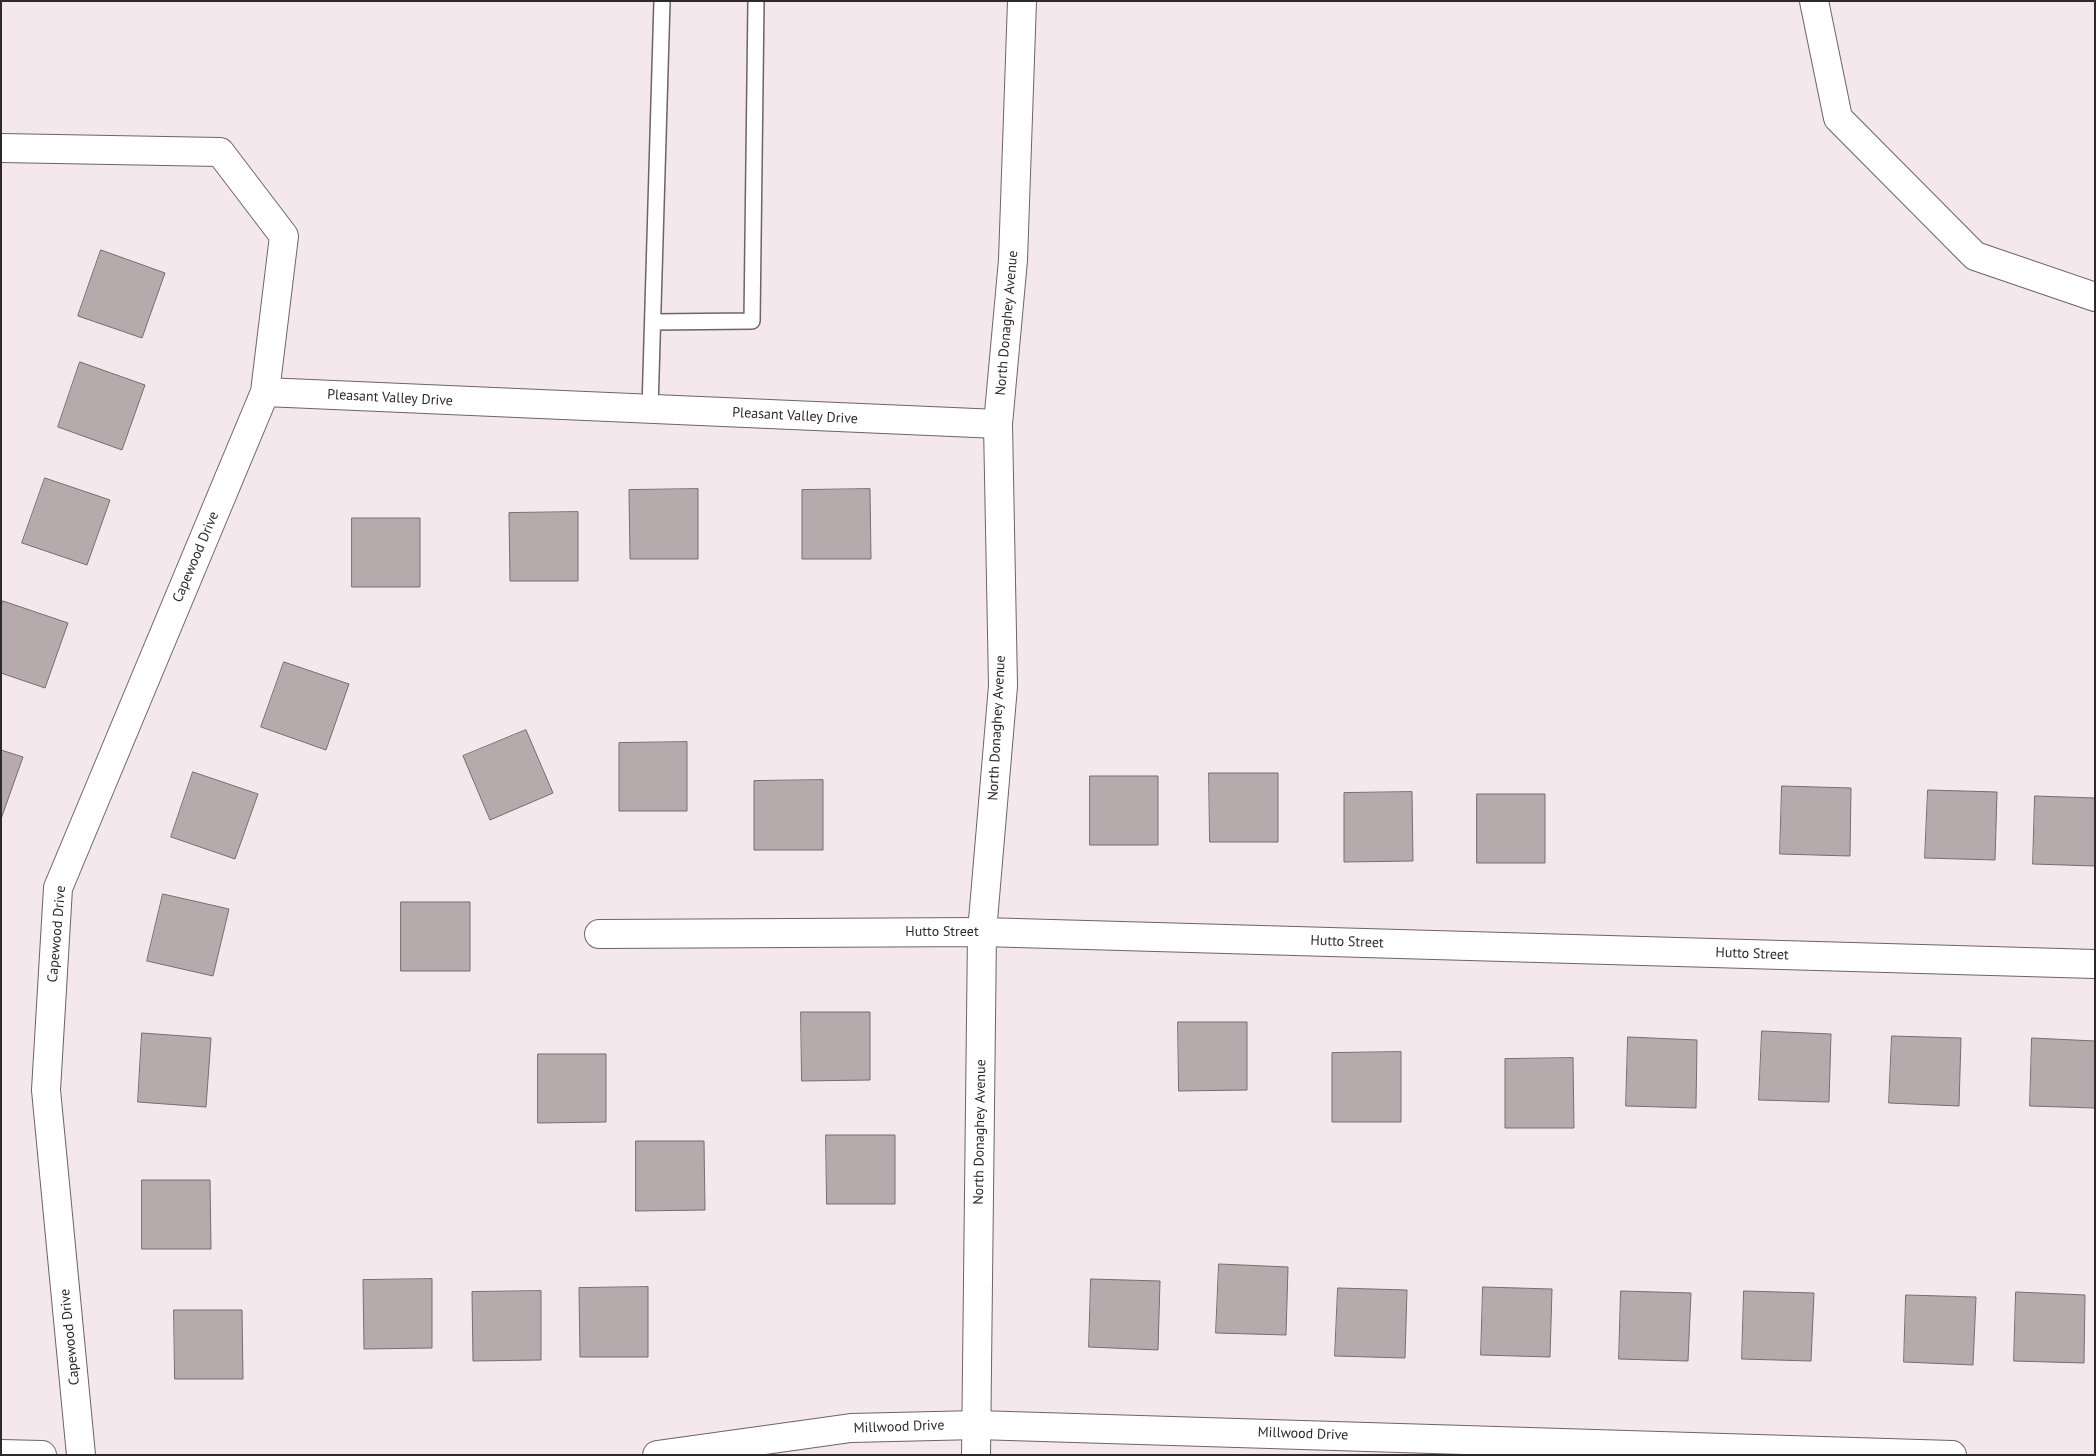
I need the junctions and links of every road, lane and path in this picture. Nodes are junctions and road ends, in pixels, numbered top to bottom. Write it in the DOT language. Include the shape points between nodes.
graph roads {
  1 [pos="662,1"];
  2 [pos="756,1"];
  3 [pos="1022,1"];
  4 [pos="1814,1"];
  5 [pos="1,148"];
  6 [pos="2095,297"];
  7 [pos="653,322"];
  8 [pos="265,392"];
  9 [pos="650,409"];
  10 [pos="998,424"];
  11 [pos="982,932"];
  12 [pos="599,934"];
  13 [pos="2095,964"];
  14 [pos="977,1425"];
  15 [pos="1683,1450"];
  16 [pos="1,1454"];
  17 [pos="42,1455"];
  18 [pos="82,1455"];
  19 [pos="657,1455"];
  20 [pos="976,1455"];
  21 [pos="1952,1455"];
  1 -- 7 [label="lane"];
  2 -- 7 [label="lane" via="752,321"];
  3 -- 10 [label="street, North Donaghey Avenue" via="1013,260"];
  4 -- 6 [label="street" via="1838,118 1975,256"];
  5 -- 8 [label="street" via="220,152 284,236"];
  7 -- 9 [label="lane"];
  8 -- 9 [label="street, Pleasant Valley Drive"];
  8 -- 18 [label="street, Capewood Drive" via="58,888 46,1090"];
  9 -- 10 [label="street, Pleasant Valley Drive"];
  10 -- 11 [label="street, North Donaghey Avenue" via="1003,686"];
  11 -- 12 [label="street, Hutto Street"];
  11 -- 13 [label="street, Hutto Street"];
  11 -- 14 [label="street, North Donaghey Avenue"];
  14 -- 15 [label="street, Millwood Drive"];
  14 -- 19 [label="street, Millwood Drive" via="851,1428"];
  14 -- 20 [label="street, North Donaghey Avenue"];
  15 -- 21 [label="street, Millwood Drive"];
  16 -- 17 [label="street"];
}
